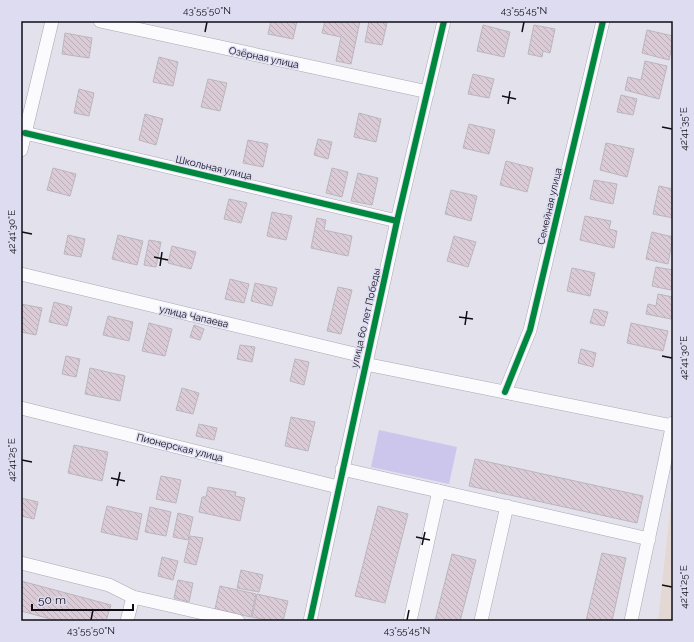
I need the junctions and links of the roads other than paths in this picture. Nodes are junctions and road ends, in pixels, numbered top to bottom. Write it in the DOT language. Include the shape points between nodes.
graph roads {
  1 [pos="52,21"];
  2 [pos="100,21"];
  3 [pos="444,21"];
  4 [pos="603,21"];
  5 [pos="428,92"];
  6 [pos="25,133"];
  7 [pos="21,150"];
  8 [pos="397,221"];
  9 [pos="21,274"];
  10 [pos="366,361"];
  11 [pos="505,392"];
  12 [pos="21,408"];
  13 [pos="673,425"];
  14 [pos="342,468"];
  15 [pos="338,487"];
  16 [pos="439,490"];
  17 [pos="507,506"];
  18 [pos="649,539"];
  19 [pos="21,563"];
  20 [pos="132,597"];
  21 [pos="127,621"];
  22 [pos="238,621"];
  23 [pos="310,621"];
  24 [pos="410,621"];
  25 [pos="481,621"];
  26 [pos="631,621"];
  1 -- 6 [label="street"];
  2 -- 5 [label="street, Озёрная улица"];
  3 -- 5 [label="street, улица 60 лет Победы"];
  4 -- 11 [label="street, Семейная улица" via="530,330"];
  5 -- 8 [label="street, улица 60 лет Победы"];
  6 -- 7 [label="street"];
  6 -- 8 [label="street, Школьная улица"];
  8 -- 10 [label="street, улица 60 лет Победы"];
  9 -- 10 [label="street, улица Чапаева"];
  10 -- 11 [label="street, улица Чапаева"];
  10 -- 14 [label="street, улица 60 лет Победы"];
  11 -- 13 [label="street, улица Чапаева"];
  12 -- 15 [label="street, Пионерская улица"];
  13 -- 18 [label="street"];
  14 -- 15 [label="street, улица 60 лет Победы"];
  14 -- 16 [label="street"];
  15 -- 23 [label="street, улица 60 лет Победы"];
  16 -- 17 [label="street"];
  16 -- 24 [label="street"];
  17 -- 18 [label="street"];
  17 -- 25 [label="street"];
  18 -- 26 [label="street"];
  19 -- 20 [label="street" via="109,585"];
  20 -- 21 [label="street"];
  20 -- 22 [label="street"];
}
